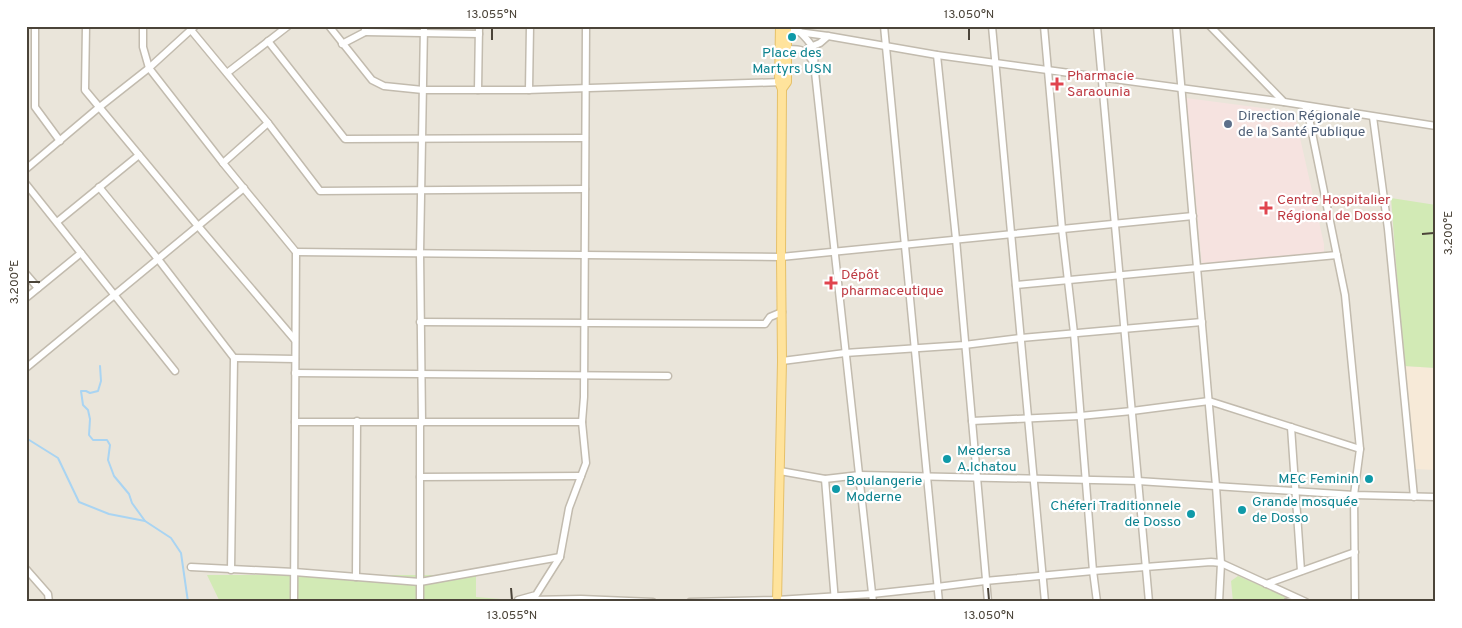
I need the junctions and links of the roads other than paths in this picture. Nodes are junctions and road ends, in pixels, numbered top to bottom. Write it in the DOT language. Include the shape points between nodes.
graph roads {
  1 [pos="35,26"];
  2 [pos="86,26"];
  3 [pos="144,26"];
  4 [pos="288,26"];
  5 [pos="329,26"];
  6 [pos="479,26"];
  7 [pos="530,26"];
  8 [pos="586,26"];
  9 [pos="884,26"];
  10 [pos="992,26"];
  11 [pos="1044,26"];
  12 [pos="1097,26"];
  13 [pos="1176,26"];
  14 [pos="1210,26"];
  15 [pos="193,28"];
  16 [pos="786,28"];
  17 [pos="365,29"];
  18 [pos="424,30"];
  19 [pos="801,33"];
  20 [pos="478,34"];
  21 [pos="828,36"];
  22 [pos="268,41"];
  23 [pos="342,44"];
  24 [pos="886,46"];
  25 [pos="815,48"];
  26 [pos="784,49"];
  27 [pos="803,50"];
  28 [pos="938,55"];
  29 [pos="814,63"];
  30 [pos="995,63"];
  31 [pos="150,68"];
  32 [pos="1048,70"];
  33 [pos="227,73"];
  34 [pos="1102,77"];
  35 [pos="782,84"];
  36 [pos="584,88"];
  37 [pos="1181,89"];
  38 [pos="423,90"];
  39 [pos="478,90"];
  40 [pos="529,90"];
  41 [pos="1284,102"];
  42 [pos="1305,106"];
  43 [pos="99,108"];
  44 [pos="1373,117"];
  45 [pos="268,123"];
  46 [pos="1436,126"];
  47 [pos="585,138"];
  48 [pos="422,139"];
  49 [pos="60,141"];
  50 [pos="138,155"];
  51 [pos="223,163"];
  52 [pos="26,169"];
  53 [pos="26,184"];
  54 [pos="99,187"];
  55 [pos="244,188"];
  56 [pos="585,189"];
  57 [pos="421,191"];
  58 [pos="1192,216"];
  59 [pos="57,222"];
  60 [pos="1115,224"];
  61 [pos="198,226"];
  62 [pos="1062,229"];
  63 [pos="1011,234"];
  64 [pos="956,240"];
  65 [pos="906,244"];
  66 [pos="296,252"];
  67 [pos="834,252"];
  68 [pos="81,253"];
  69 [pos="420,253"];
  70 [pos="585,255"];
  71 [pos="1337,255"];
  72 [pos="781,257"];
  73 [pos="158,258"];
  74 [pos="1197,268"];
  75 [pos="26,274"];
  76 [pos="1120,276"];
  77 [pos="1068,280"];
  78 [pos="1016,285"];
  79 [pos="38,288"];
  80 [pos="114,295"];
  81 [pos="26,298"];
  82 [pos="782,312"];
  83 [pos="420,322"];
  84 [pos="1202,322"];
  85 [pos="585,324"];
  86 [pos="1125,329"];
  87 [pos="1074,333"];
  88 [pos="1021,338"];
  89 [pos="295,340"];
  90 [pos="964,345"];
  91 [pos="915,348"];
  92 [pos="846,353"];
  93 [pos="234,358"];
  94 [pos="295,359"];
  95 [pos="782,361"];
  96 [pos="26,368"];
  97 [pos="175,371"];
  98 [pos="295,373"];
  99 [pos="420,374"];
  100 [pos="584,376"];
  101 [pos="668,376"];
  102 [pos="1209,401"];
  103 [pos="1132,411"];
  104 [pos="1080,416"];
  105 [pos="1029,418"];
  106 [pos="357,421"];
  107 [pos="972,421"];
  108 [pos="295,422"];
  109 [pos="422,422"];
  110 [pos="582,422"];
  111 [pos="1291,427"];
  112 [pos="1360,449"];
  113 [pos="780,471"];
  114 [pos="860,475"];
  115 [pos="581,476"];
  116 [pos="420,477"];
  117 [pos="928,477"];
  118 [pos="977,478"];
  119 [pos="825,479"];
  120 [pos="1034,479"];
  121 [pos="1086,480"];
  122 [pos="1138,482"];
  123 [pos="1216,486"];
  124 [pos="1294,491"];
  125 [pos="1354,495"];
  126 [pos="1414,497"];
  127 [pos="1436,498"];
  128 [pos="1355,552"];
  129 [pos="560,557"];
  130 [pos="1221,563"];
  131 [pos="191,567"];
  132 [pos="1146,567"];
  133 [pos="26,568"];
  134 [pos="231,570"];
  135 [pos="1093,570"];
  136 [pos="1301,571"];
  137 [pos="294,572"];
  138 [pos="1042,576"];
  139 [pos="356,577"];
  140 [pos="985,581"];
  141 [pos="420,582"];
  142 [pos="1266,584"];
  143 [pos="937,587"];
  144 [pos="872,594"];
  145 [pos="835,599"];
  146 [pos="518,601"];
  147 [pos="581,601"];
  148 [pos="706,601"];
  149 [pos="777,601"];
  150 [pos="1303,601"];
  151 [pos="50,602"];
  152 [pos="294,602"];
  153 [pos="420,602"];
  154 [pos="640,602"];
  155 [pos="654,602"];
  156 [pos="690,602"];
  157 [pos="873,602"];
  158 [pos="938,602"];
  159 [pos="988,602"];
  160 [pos="1045,602"];
  161 [pos="1097,602"];
  162 [pos="1149,602"];
  163 [pos="1219,602"];
  164 [pos="1287,602"];
  165 [pos="1355,602"];
  1 -- 49 [label="street" via="34,107"];
  2 -- 43 [label="street" via="85,90"];
  3 -- 31 [label="street" via="144,47"];
  4 -- 22 [label="street"];
  5 -- 23 [label="street"];
  6 -- 20 [label="street"];
  7 -- 40 [label="street"];
  8 -- 36 [label="street"];
  9 -- 24 [label="street"];
  10 -- 30 [label="street"];
  11 -- 32 [label="street"];
  12 -- 34 [label="street"];
  13 -- 37 [label="street"];
  14 -- 41 [label="street"];
  15 -- 31 [label="street"];
  15 -- 33 [label="street"];
  16 -- 19 [label="street"];
  16 -- 26 [label="main road"];
  17 -- 18 [label="street"];
  17 -- 23 [label="street"];
  18 -- 20 [label="street"];
  18 -- 38 [label="street"];
  19 -- 21 [label="street"];
  19 -- 25 [label="street"];
  20 -- 39 [label="street"];
  21 -- 24 [label="street"];
  21 -- 25 [label="street"];
  22 -- 33 [label="street"];
  22 -- 48 [label="street" via="345,139"];
  23 -- 38 [label="street" via="372,80 384,86"];
  24 -- 28 [label="street"];
  24 -- 65 [label="street"];
  25 -- 27 [label="street"];
  25 -- 29 [label="street"];
  26 -- 27 [label="street"];
  26 -- 35 [label="main road"];
  27 -- 29 [label="street"];
  28 -- 30 [label="street"];
  28 -- 64 [label="street"];
  29 -- 67 [label="street"];
  30 -- 32 [label="street"];
  30 -- 63 [label="street"];
  31 -- 43 [label="street"];
  31 -- 51 [label="street"];
  32 -- 34 [label="street"];
  32 -- 62 [label="street"];
  33 -- 45 [label="street"];
  34 -- 37 [label="street"];
  34 -- 60 [label="street"];
  35 -- 36 [label="street"];
  35 -- 72 [label="main road"];
  36 -- 40 [label="street"];
  36 -- 47 [label="street"];
  37 -- 41 [label="street"];
  37 -- 58 [label="street"];
  38 -- 39 [label="street"];
  38 -- 48 [label="street"];
  39 -- 40 [label="street"];
  41 -- 42 [label="street"];
  42 -- 44 [label="street"];
  42 -- 71 [label="street"];
  43 -- 49 [label="street"];
  43 -- 50 [label="street"];
  44 -- 46 [label="street"];
  44 -- 126 [label="street" via="1388,229"];
  45 -- 51 [label="street"];
  45 -- 57 [label="street" via="320,191"];
  47 -- 48 [label="street"];
  47 -- 56 [label="street"];
  48 -- 57 [label="street"];
  49 -- 52 [label="street"];
  50 -- 54 [label="street"];
  50 -- 61 [label="street"];
  51 -- 55 [label="street"];
  53 -- 59 [label="street"];
  54 -- 59 [label="street"];
  54 -- 73 [label="street"];
  55 -- 61 [label="street"];
  55 -- 66 [label="street"];
  56 -- 57 [label="street"];
  56 -- 70 [label="street"];
  57 -- 69 [label="street"];
  58 -- 60 [label="street"];
  58 -- 74 [label="street"];
  59 -- 68 [label="street"];
  60 -- 62 [label="street"];
  60 -- 76 [label="street"];
  61 -- 73 [label="street"];
  61 -- 89 [label="street"];
  62 -- 63 [label="street"];
  62 -- 77 [label="street"];
  63 -- 64 [label="street"];
  63 -- 78 [label="street"];
  64 -- 65 [label="street"];
  64 -- 90 [label="street"];
  65 -- 67 [label="street"];
  65 -- 91 [label="street"];
  66 -- 69 [label="street"];
  66 -- 89 [label="street"];
  67 -- 72 [label="street"];
  67 -- 92 [label="street"];
  68 -- 79 [label="street"];
  68 -- 80 [label="street"];
  69 -- 70 [label="street"];
  69 -- 83 [label="street"];
  70 -- 72 [label="street"];
  70 -- 85 [label="street"];
  71 -- 74 [label="street"];
  71 -- 112 [label="street" via="1345,295"];
  72 -- 82 [label="main road"];
  73 -- 80 [label="street"];
  73 -- 93 [label="street"];
  74 -- 76 [label="street"];
  74 -- 84 [label="street"];
  75 -- 79 [label="street"];
  76 -- 77 [label="street"];
  76 -- 86 [label="street"];
  77 -- 78 [label="street"];
  77 -- 87 [label="street"];
  78 -- 88 [label="street"];
  79 -- 81 [label="street"];
  80 -- 96 [label="street"];
  80 -- 97 [label="street"];
  82 -- 85 [label="street" via="770,316 765,324"];
  82 -- 95 [label="main road"];
  83 -- 85 [label="street"];
  83 -- 99 [label="street"];
  84 -- 86 [label="street"];
  84 -- 102 [label="street"];
  85 -- 100 [label="street"];
  86 -- 87 [label="street"];
  86 -- 103 [label="street"];
  87 -- 88 [label="street"];
  87 -- 104 [label="street"];
  88 -- 90 [label="street"];
  88 -- 105 [label="street"];
  89 -- 94 [label="street"];
  90 -- 91 [label="street"];
  90 -- 107 [label="street"];
  91 -- 92 [label="street"];
  91 -- 117 [label="street"];
  92 -- 95 [label="street"];
  92 -- 114 [label="street"];
  93 -- 94 [label="street"];
  93 -- 134 [label="street"];
  94 -- 98 [label="street"];
  95 -- 113 [label="main road"];
  98 -- 99 [label="street"];
  98 -- 108 [label="street"];
  99 -- 100 [label="street"];
  99 -- 109 [label="street"];
  100 -- 101 [label="street"];
  100 -- 110 [label="street"];
  102 -- 103 [label="street"];
  102 -- 111 [label="street"];
  102 -- 123 [label="street"];
  103 -- 104 [label="street"];
  103 -- 122 [label="street"];
  104 -- 105 [label="street"];
  104 -- 121 [label="street"];
  105 -- 107 [label="street"];
  105 -- 120 [label="street"];
  106 -- 108 [label="street"];
  106 -- 109 [label="street"];
  106 -- 139 [label="street"];
  107 -- 118 [label="street"];
  108 -- 137 [label="street"];
  109 -- 110 [label="street"];
  109 -- 116 [label="street"];
  110 -- 115 [label="street" via="586,463"];
  111 -- 112 [label="street"];
  111 -- 124 [label="street"];
  112 -- 125 [label="street"];
  113 -- 119 [label="street"];
  113 -- 149 [label="main road"];
  114 -- 117 [label="street"];
  114 -- 119 [label="street"];
  114 -- 144 [label="street"];
  115 -- 116 [label="street"];
  115 -- 129 [label="street" via="569,508"];
  116 -- 141 [label="street"];
  117 -- 118 [label="street"];
  117 -- 143 [label="street"];
  118 -- 120 [label="street"];
  118 -- 140 [label="street"];
  119 -- 145 [label="street"];
  120 -- 121 [label="street"];
  120 -- 138 [label="street"];
  121 -- 122 [label="street"];
  121 -- 135 [label="street"];
  122 -- 123 [label="street"];
  122 -- 132 [label="street"];
  123 -- 124 [label="street"];
  123 -- 130 [label="street"];
  124 -- 125 [label="street"];
  124 -- 136 [label="street"];
  125 -- 126 [label="street"];
  125 -- 128 [label="street"];
  126 -- 127 [label="street"];
  128 -- 136 [label="street"];
  128 -- 165 [label="street"];
  129 -- 141 [label="street"];
  129 -- 146 [label="street" via="536,595"];
  130 -- 132 [label="street"];
  130 -- 142 [label="street"];
  130 -- 163 [label="street"];
  131 -- 134 [label="street"];
  132 -- 135 [label="street"];
  132 -- 162 [label="street"];
  133 -- 151 [label="street" via="48,594"];
  134 -- 137 [label="street"];
  135 -- 138 [label="street"];
  135 -- 161 [label="street"];
  136 -- 142 [label="street"];
  137 -- 139 [label="street"];
  137 -- 152 [label="street"];
  138 -- 140 [label="street"];
  138 -- 160 [label="street"];
  139 -- 141 [label="street"];
  140 -- 143 [label="street"];
  140 -- 159 [label="street"];
  141 -- 153 [label="street"];
  142 -- 150 [label="street"];
  143 -- 144 [label="street"];
  143 -- 158 [label="street"];
  144 -- 145 [label="street"];
  144 -- 157 [label="street"];
  145 -- 149 [label="street"];
  146 -- 147 [label="street"];
  147 -- 154 [label="street"];
  148 -- 149 [label="street"];
  148 -- 156 [label="street"];
  150 -- 164 [label="street"];
  154 -- 155 [label="street"];
}
